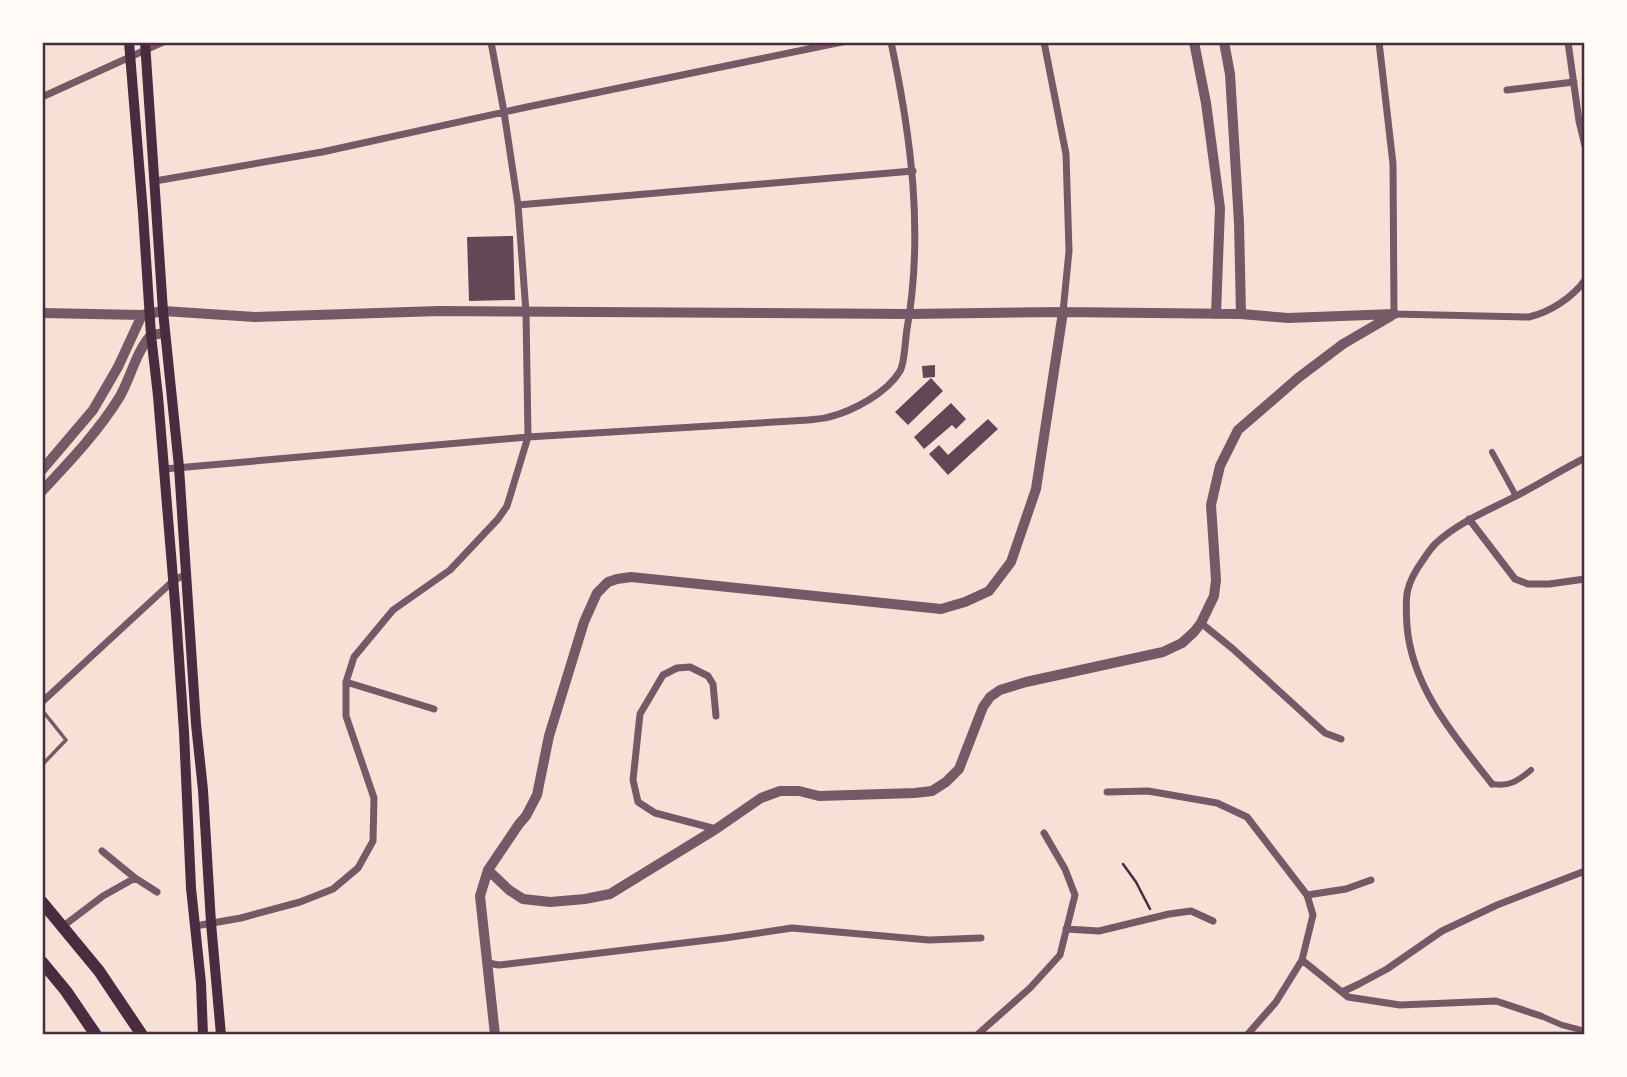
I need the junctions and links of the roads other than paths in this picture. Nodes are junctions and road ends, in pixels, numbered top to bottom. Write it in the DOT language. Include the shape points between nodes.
graph roads {
  1 [pos="129,42"];
  2 [pos="163,42"];
  3 [pos="491,42"];
  4 [pos="842,42"];
  5 [pos="891,42"];
  6 [pos="1044,42"];
  7 [pos="1195,42"];
  8 [pos="1224,42"];
  9 [pos="1379,42"];
  10 [pos="1568,42"];
  11 [pos="146,46"];
  12 [pos="130,57"];
  13 [pos="1574,82"];
  14 [pos="1507,90"];
  15 [pos="42,97"];
  16 [pos="505,112"];
  17 [pos="1585,146"];
  18 [pos="913,170"];
  19 [pos="155,181"];
  20 [pos="518,205"];
  21 [pos="1585,280"];
  22 [pos="1581,292"];
  23 [pos="163,311"];
  24 [pos="526,312"];
  25 [pos="1063,312"];
  26 [pos="42,313"];
  27 [pos="146,314"];
  28 [pos="910,314"];
  29 [pos="1216,314"];
  30 [pos="1241,314"];
  31 [pos="1394,314"];
  32 [pos="165,332"];
  33 [pos="151,335"];
  34 [pos="528,437"];
  35 [pos="1492,452"];
  36 [pos="1585,458"];
  37 [pos="179,467"];
  38 [pos="164,469"];
  39 [pos="42,470"];
  40 [pos="42,491"];
  41 [pos="1516,496"];
  42 [pos="1469,519"];
  43 [pos="186,574"];
  44 [pos="1585,579"];
  45 [pos="173,581"];
  46 [pos="1201,623"];
  47 [pos="346,682"];
  48 [pos="42,702"];
  49 [pos="434,709"];
  50 [pos="42,710"];
  51 [pos="716,716"];
  52 [pos="1341,739"];
  53 [pos="42,765"];
  54 [pos="1531,770"];
  55 [pos="1492,784"];
  56 [pos="1107,792"];
  57 [pos="716,829"];
  58 [pos="1044,833"];
  59 [pos="102,851"];
  60 [pos="488,870"];
  61 [pos="1585,871"];
  62 [pos="135,878"];
  63 [pos="1371,880"];
  64 [pos="157,892"];
  65 [pos="1307,895"];
  66 [pos="42,902"];
  67 [pos="1213,921"];
  68 [pos="211,923"];
  69 [pos="62,926"];
  70 [pos="195,926"];
  71 [pos="1066,929"];
  72 [pos="981,938"];
  73 [pos="1302,960"];
  74 [pos="42,962"];
  75 [pos="488,963"];
  76 [pos="1342,992"];
  77 [pos="1541,1016"];
  78 [pos="1256,1031"];
  79 [pos="1585,1031"];
  80 [pos="96,1035"];
  81 [pos="142,1035"];
  82 [pos="203,1035"];
  83 [pos="221,1035"];
  84 [pos="495,1035"];
  85 [pos="976,1035"];
  86 [pos="1247,1035"];
  1 -- 12 [label="main road"];
  2 -- 11 [label="street"];
  3 -- 16 [label="street"];
  4 -- 16 [label="street"];
  5 -- 18 [label="street"];
  6 -- 25 [label="street" via="1066,154 1069,251"];
  7 -- 29 [label="street" via="1220,208"];
  8 -- 30 [label="street" via="1230,74"];
  9 -- 31 [label="street" via="1393,164"];
  10 -- 13 [label="street"];
  11 -- 12 [label="street"];
  11 -- 19 [label="main road"];
  12 -- 15 [label="street"];
  12 -- 27 [label="main road" via="144,214"];
  13 -- 14 [label="street"];
  13 -- 17 [label="street"];
  16 -- 19 [label="street" via="322,152"];
  16 -- 20 [label="street"];
  18 -- 20 [label="street"];
  18 -- 28 [label="street"];
  19 -- 23 [label="main road"];
  20 -- 24 [label="street"];
  21 -- 22 [label="street"];
  22 -- 31 [label="street" via="1529,317"];
  23 -- 24 [label="street" via="255,317"];
  23 -- 27 [label="street"];
  23 -- 32 [label="main road"];
  24 -- 28 [label="street"];
  24 -- 34 [label="street"];
  25 -- 28 [label="street"];
  25 -- 29 [label="street"];
  25 -- 60 [label="street" via="1036,489 1012,562 989,591 941,609 631,578 608,582 597,593 584,622 549,736 537,795"];
  26 -- 27 [label="street"];
  27 -- 33 [label="main road"];
  27 -- 39 [label="street" via="93,410"];
  28 -- 34 [label="street" via="901,370 871,399 828,418"];
  29 -- 30 [label="street"];
  30 -- 31 [label="street" via="1288,318"];
  31 -- 46 [label="street" via="1343,344 1238,430 1220,466 1211,505 1216,580"];
  32 -- 33 [label="street"];
  32 -- 37 [label="main road"];
  33 -- 38 [label="main road"];
  33 -- 40 [label="street" via="121,395 93,436"];
  34 -- 37 [label="street"];
  34 -- 47 [label="street" via="507,506 498,519 450,570 393,610 354,657"];
  35 -- 41 [label="street"];
  36 -- 41 [label="street"];
  37 -- 38 [label="street"];
  37 -- 43 [label="main road"];
  38 -- 45 [label="main road"];
  41 -- 42 [label="street"];
  42 -- 44 [label="street" via="1515,579 1528,584"];
  42 -- 55 [label="street" via="1434,544 1412,575 1406,597 1408,635 1427,694"];
  43 -- 45 [label="street"];
  43 -- 68 [label="main road"];
  45 -- 48 [label="street"];
  45 -- 70 [label="main road"];
  46 -- 52 [label="street" via="1325,733"];
  46 -- 57 [label="street" via="1182,642 1163,652 1000,690 983,707 959,769 932,791 819,796 780,791 761,798"];
  47 -- 49 [label="street"];
  47 -- 68 [label="street" via="346,716 374,798 373,841 358,868 333,889 300,902"];
  50 -- 53 [label="lane" via="66,740"];
  51 -- 57 [label="street" via="708,676 690,667 663,675 640,714 633,780 638,802 654,813"];
  54 -- 55 [label="street" via="1517,782"];
  56 -- 65 [label="street" via="1148,791 1205,800 1247,817"];
  57 -- 60 [label="street" via="610,894 584,900 523,899"];
  58 -- 71 [label="street" via="1075,895"];
  59 -- 62 [label="street"];
  60 -- 75 [label="street" via="480,896"];
  61 -- 76 [label="street" via="1442,931 1387,969"];
  62 -- 64 [label="street"];
  62 -- 69 [label="street"];
  63 -- 65 [label="street"];
  65 -- 73 [label="street" via="1313,915"];
  66 -- 69 [label="main road"];
  67 -- 71 [label="street" via="1191,911 1099,931"];
  68 -- 70 [label="street"];
  68 -- 83 [label="main road"];
  69 -- 81 [label="main road"];
  70 -- 82 [label="main road"];
  71 -- 85 [label="street" via="1060,955"];
  72 -- 75 [label="street" via="929,940 792,928 600,954"];
  73 -- 76 [label="street"];
  73 -- 78 [label="street"];
  74 -- 80 [label="main road"];
  75 -- 84 [label="street"];
  76 -- 77 [label="street" via="1348,997 1400,1005 1496,1001"];
  77 -- 79 [label="street"];
  78 -- 86 [label="street"];
}
